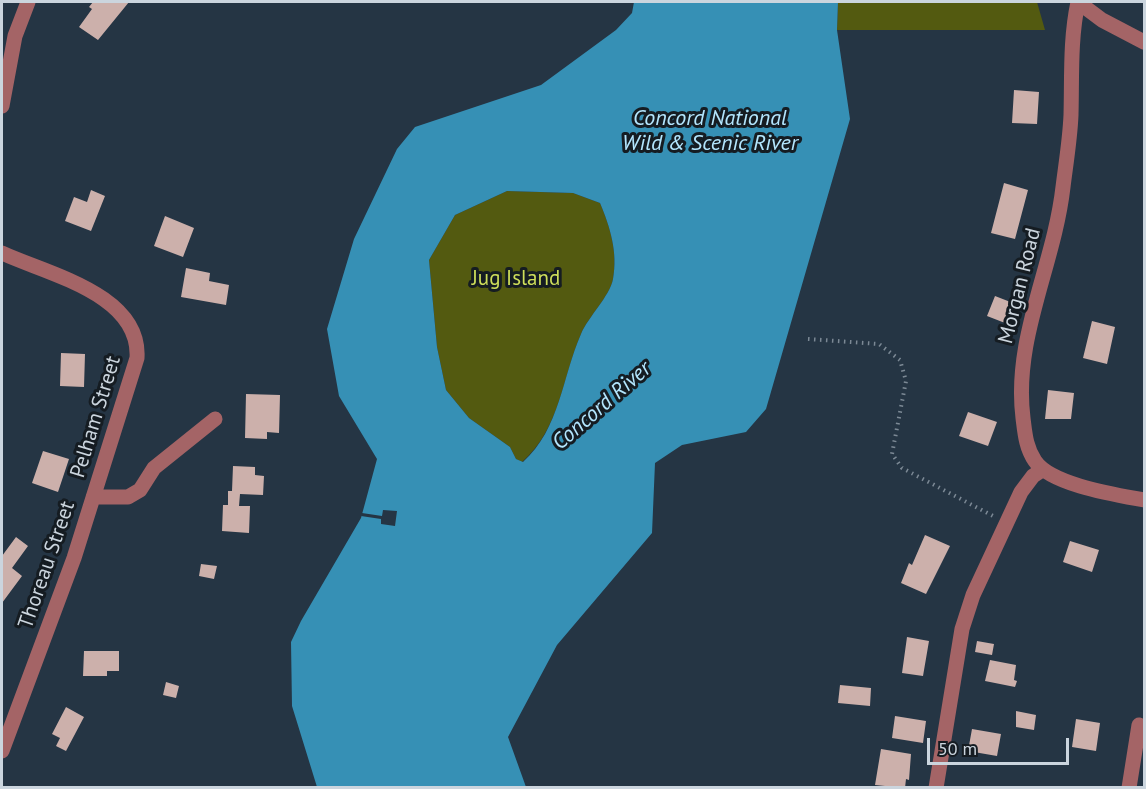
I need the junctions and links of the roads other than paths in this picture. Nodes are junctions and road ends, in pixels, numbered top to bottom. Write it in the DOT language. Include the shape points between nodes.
graph roads {
  1 [pos="28,2"];
  2 [pos="1078,2"];
  3 [pos="1144,42"];
  4 [pos="2,106"];
  5 [pos="2,253"];
  6 [pos="215,419"];
  7 [pos="1042,470"];
  8 [pos="93,496"];
  9 [pos="1144,500"];
  10 [pos="1140,725"];
  11 [pos="2,751"];
  12 [pos="936,788"];
  13 [pos="1129,788"];
  1 -- 4 [label="street" via="15,36"];
  2 -- 3 [label="street"];
  2 -- 7 [label="street, Morgan Road" via="1072,34 1063,193 1031,315 1021,377 1026,440"];
  5 -- 8 [label="street, Pelham Street" via="94,293 120,311 135,333 137,358"];
  6 -- 8 [label="street" via="154,468 140,490 128,497"];
  7 -- 9 [label="street" via="1071,482"];
  7 -- 12 [label="street" via="1027,483 962,629"];
  8 -- 11 [label="street, Thoreau Street"];
  10 -- 13 [label="street"];
}
